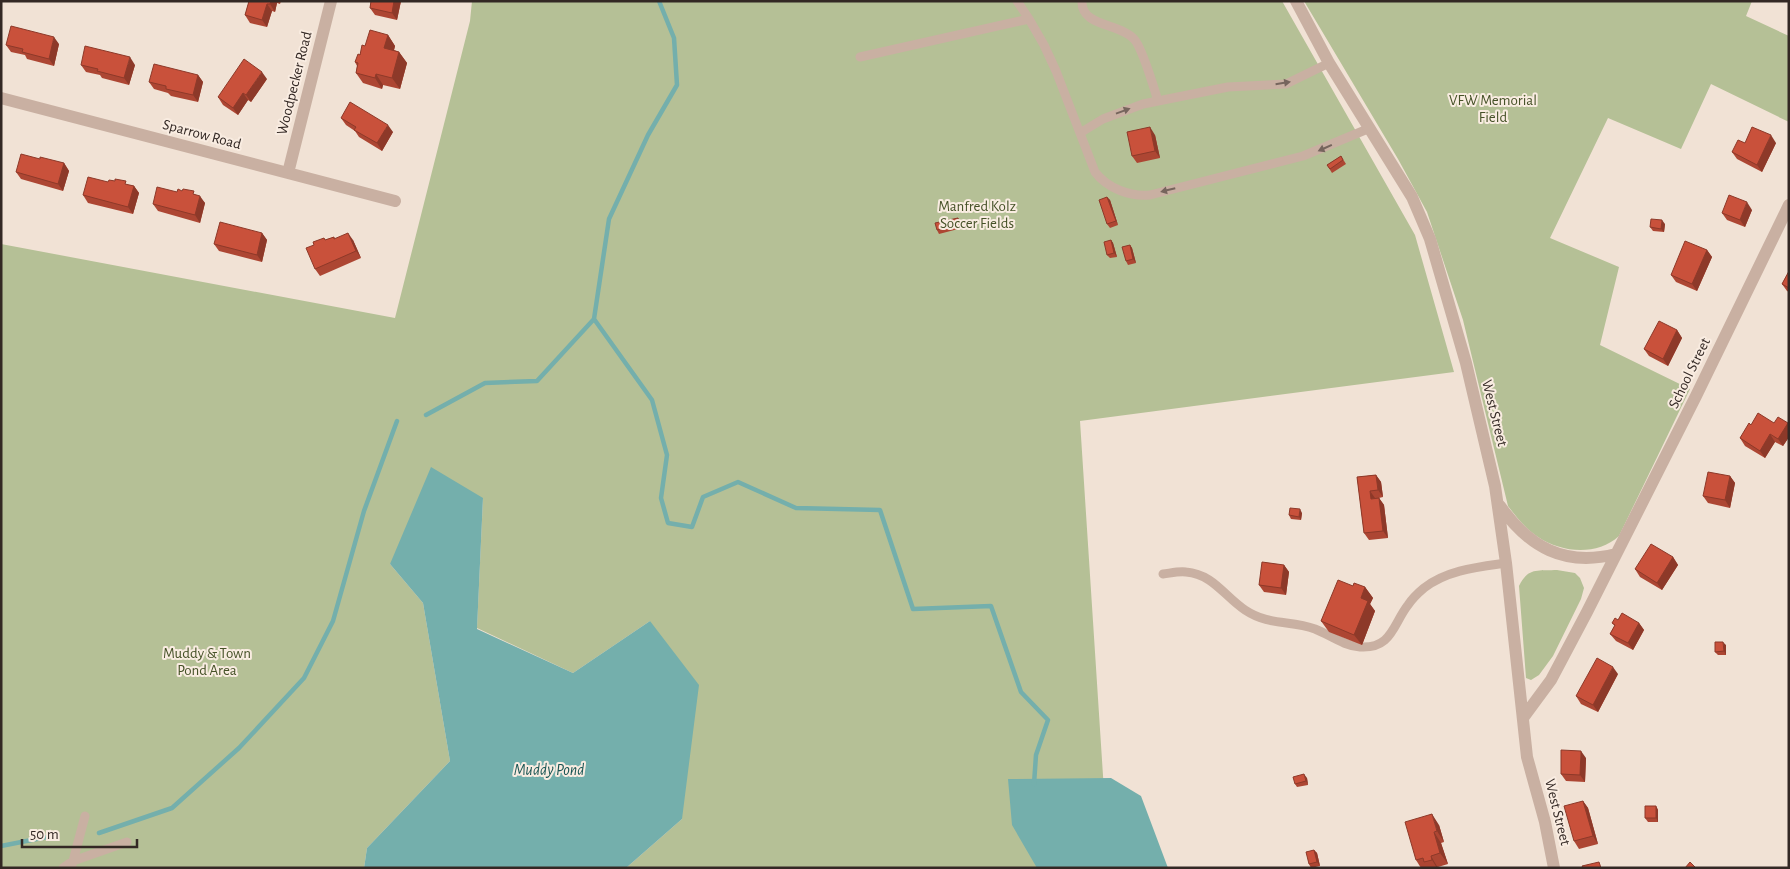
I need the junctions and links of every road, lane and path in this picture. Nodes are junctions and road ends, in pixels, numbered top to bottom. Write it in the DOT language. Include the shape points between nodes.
graph roads {
  1 [pos="331,1"];
  2 [pos="1017,1"];
  3 [pos="1082,1"];
  4 [pos="1296,1"];
  5 [pos="1029,19"];
  6 [pos="860,57"];
  7 [pos="1329,63"];
  8 [pos="1,98"];
  9 [pos="1158,101"];
  10 [pos="1370,128"];
  11 [pos="1080,133"];
  12 [pos="288,173"];
  13 [pos="395,201"];
  14 [pos="1789,205"];
  15 [pos="1498,504"];
  16 [pos="1616,554"];
  17 [pos="1506,563"];
  18 [pos="1164,574"];
  19 [pos="1523,718"];
  20 [pos="85,816"];
  21 [pos="127,842"];
  22 [pos="72,864"];
  23 [pos="64,868"];
  24 [pos="1554,868"];
  1 -- 12 [label="street, Woodpecker Road"];
  2 -- 5 [label="lane"];
  3 -- 9 [label="lane" via="1088,17 1135,40"];
  4 -- 7 [label="street, West Street"];
  5 -- 6 [label="lane"];
  5 -- 11 [label="lane" via="1056,71"];
  9 -- 7 [label="lane, one-way" via="1228,87 1286,84"];
  7 -- 10 [label="street, West Street"];
  8 -- 12 [label="street, Sparrow Road"];
  11 -- 9 [label="lane, one-way" via="1123,110"];
  10 -- 11 [label="lane, one-way" via="1303,156 1147,196 1128,193 1104,182 1093,169"];
  10 -- 15 [label="street, West Street" via="1412,197 1430,239 1466,363"];
  12 -- 13 [label="street, Sparrow Road"];
  14 -- 16 [label="street, School Street"];
  15 -- 16 [label="street" via="1527,537 1554,553 1584,558"];
  15 -- 17 [label="street, West Street"];
  16 -- 19 [label="street, School Street" via="1551,680"];
  17 -- 18 [label="lane" via="1441,577 1423,588 1407,605 1395,629 1378,646 1359,647 1301,625 1268,622 1246,610 1211,580 1199,574"];
  17 -- 19 [label="street, West Street"];
  19 -- 24 [label="street, West Street" via="1527,757"];
  20 -- 22 [label="lane"];
  21 -- 22 [label="lane"];
  22 -- 23 [label="lane"];
}
